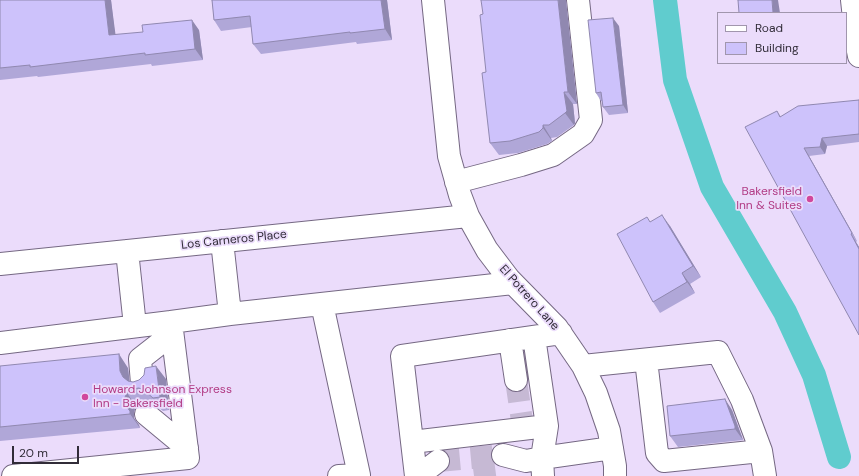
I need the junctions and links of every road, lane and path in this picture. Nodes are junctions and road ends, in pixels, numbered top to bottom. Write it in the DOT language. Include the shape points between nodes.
graph roads {
  1 [pos="433,0"];
  2 [pos="578,0"];
  3 [pos="852,0"];
  4 [pos="859,56"];
  5 [pos="456,182"];
  6 [pos="468,216"];
  7 [pos="222,241"];
  8 [pos="127,251"];
  9 [pos="0,264"];
  10 [pos="513,283"];
  11 [pos="322,304"];
  12 [pos="230,314"];
  13 [pos="135,326"];
  14 [pos="172,328"];
  15 [pos="561,333"];
  16 [pos="534,337"];
  17 [pos="510,340"];
  18 [pos="0,343"];
  19 [pos="646,360"];
  20 [pos="583,366"];
  21 [pos="516,380"];
  22 [pos="142,383"];
  23 [pos="146,414"];
  24 [pos="547,426"];
  25 [pos="412,442"];
  26 [pos="187,448"];
  27 [pos="612,448"];
  28 [pos="761,452"];
  29 [pos="504,463"];
  30 [pos="537,465"];
  31 [pos="426,471"];
  32 [pos="13,476"];
  33 [pos="352,476"];
  34 [pos="615,476"];
  35 [pos="765,476"];
  1 -- 5 [label="street, El Potrero Lane" via="449,156"];
  2 -- 5 [label="street" via="591,120 583,134 553,155"];
  3 -- 4 [label="street"];
  5 -- 6 [label="street, El Potrero Lane"];
  6 -- 7 [label="street, Los Carneros Place"];
  6 -- 10 [label="street, El Potrero Lane" via="487,250"];
  7 -- 8 [label="street, Los Carneros Place"];
  7 -- 12 [label="street"];
  8 -- 9 [label="street, Los Carneros Place"];
  8 -- 13 [label="street"];
  10 -- 11 [label="street"];
  10 -- 15 [label="street, El Potrero Lane"];
  11 -- 12 [label="street"];
  11 -- 33 [label="street"];
  12 -- 14 [label="street"];
  13 -- 14 [label="street"];
  13 -- 18 [label="street"];
  14 -- 22 [label="street" via="140,359"];
  14 -- 26 [label="street"];
  15 -- 16 [label="street"];
  15 -- 20 [label="street, El Potrero Lane"];
  16 -- 17 [label="street"];
  16 -- 24 [label="street"];
  17 -- 21 [label="street"];
  17 -- 25 [label="street" via="402,356"];
  19 -- 20 [label="street"];
  19 -- 28 [label="street" via="718,352 742,400"];
  19 -- 28 [label="street" via="657,453 664,461"];
  20 -- 27 [label="street, El Potrero Lane" via="596,392"];
  23 -- 26 [label="street"];
  24 -- 25 [label="street" via="522,425"];
  24 -- 30 [label="street"];
  25 -- 31 [label="street"];
  26 -- 32 [label="street" via="188,458"];
  27 -- 30 [label="street"];
  27 -- 34 [label="street, El Potrero Lane"];
  28 -- 35 [label="street"];
  29 -- 30 [label="street"];
}
